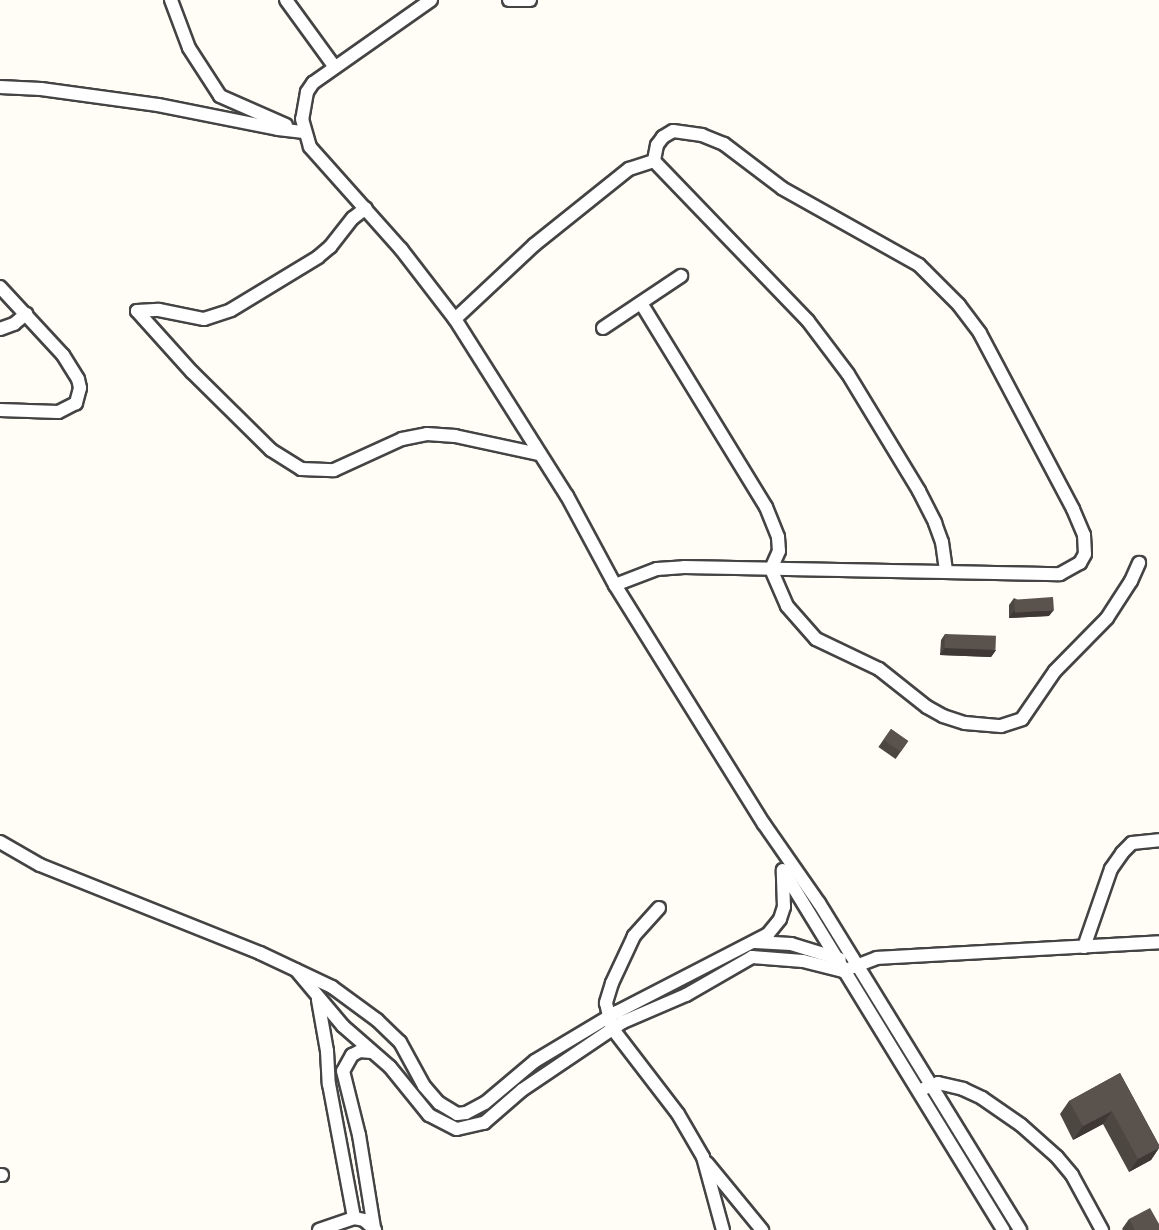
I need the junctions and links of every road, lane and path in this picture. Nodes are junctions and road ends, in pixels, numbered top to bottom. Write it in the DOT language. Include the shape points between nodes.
graph roads {
  1 [pos="171,0"];
  2 [pos="286,0"];
  3 [pos="432,0"];
  4 [pos="509,0"];
  5 [pos="530,0"];
  6 [pos="334,66"];
  7 [pos="0,87"];
  8 [pos="304,132"];
  9 [pos="654,161"];
  10 [pos="366,208"];
  11 [pos="681,276"];
  12 [pos="0,287"];
  13 [pos="641,303"];
  14 [pos="26,314"];
  15 [pos="455,320"];
  16 [pos="603,328"];
  17 [pos="0,329"];
  18 [pos="0,410"];
  19 [pos="538,454"];
  20 [pos="1139,562"];
  21 [pos="771,569"];
  22 [pos="946,571"];
  23 [pos="615,585"];
  24 [pos="764,824"];
  25 [pos="1159,840"];
  26 [pos="0,842"];
  27 [pos="783,870"];
  28 [pos="659,908"];
  29 [pos="752,942"];
  30 [pos="1159,942"];
  31 [pos="1084,947"];
  32 [pos="838,958"];
  33 [pos="858,966"];
  34 [pos="296,970"];
  35 [pos="843,971"];
  36 [pos="318,999"];
  37 [pos="611,1022"];
  38 [pos="371,1052"];
  39 [pos="925,1088"];
  40 [pos="703,1157"];
  41 [pos="354,1218"];
  42 [pos="375,1229"];
  43 [pos="319,1230"];
  44 [pos="723,1230"];
  45 [pos="762,1230"];
  46 [pos="1003,1230"];
  47 [pos="1020,1230"];
  48 [pos="1102,1230"];
  1 -- 8 [label="street" via="189,48 220,96"];
  2 -- 6 [label="street"];
  3 -- 6 [label="street"];
  4 -- 5 [label="street"];
  6 -- 8 [label="street" via="307,92"];
  7 -- 8 [label="street" via="158,105"];
  8 -- 10 [label="street" via="320,162"];
  9 -- 15 [label="street" via="630,169 534,244"];
  9 -- 22 [label="street" via="808,321 848,374 936,523"];
  9 -- 22 [label="street" via="657,145 673,131 702,135 724,144 782,188 919,265 959,305 980,333 1073,509 1084,534 1085,554 1080,563 1060,574"];
  10 -- 15 [label="street"];
  10 -- 19 [label="street" via="318,257 216,316 204,319 159,310 137,311 271,450 301,468 334,470 402,439 427,434"];
  11 -- 13 [label="street"];
  12 -- 14 [label="street"];
  13 -- 16 [label="street"];
  13 -- 21 [label="street" via="766,507 778,537"];
  14 -- 17 [label="street"];
  14 -- 18 [label="street" via="63,355 78,379 80,395 76,403 58,412"];
  15 -- 19 [label="street"];
  19 -- 23 [label="street" via="567,496"];
  20 -- 21 [label="street" via="1107,618 1056,671 1022,719 1001,726 965,723 944,716 879,669 816,639 787,606"];
  21 -- 22 [label="street"];
  21 -- 23 [label="street" via="657,569"];
  23 -- 24 [label="street"];
  24 -- 27 [label="street"];
  24 -- 33 [label="street"];
  25 -- 31 [label="street" via="1132,843 1122,853 1111,869"];
  26 -- 34 [label="street" via="40,865"];
  27 -- 29 [label="street" via="785,893 780,919 768,934"];
  27 -- 32 [label="street"];
  28 -- 37 [label="street" via="634,936 612,983 606,1004"];
  29 -- 32 [label="street" via="791,944"];
  29 -- 37 [label="street" via="695,970"];
  30 -- 31 [label="street"];
  31 -- 33 [label="street" via="877,958"];
  32 -- 33 [label="street"];
  32 -- 35 [label="street"];
  33 -- 35 [label="street"];
  33 -- 39 [label="street"];
  34 -- 36 [label="street"];
  34 -- 37 [label="street" via="332,987 377,1020 399,1042 424,1086 456,1114 485,1103 535,1061"];
  35 -- 37 [label="street" via="803,961 752,957 686,995"];
  35 -- 39 [label="street"];
  36 -- 38 [label="street"];
  36 -- 41 [label="street"];
  37 -- 38 [label="street" via="483,1123 464,1129 443,1124 429,1115 390,1067"];
  37 -- 40 [label="street" via="678,1114"];
  38 -- 42 [label="street" via="352,1055 343,1071"];
  39 -- 46 [label="street"];
  39 -- 47 [label="street"];
  39 -- 48 [label="street" via="945,1084 963,1089 1021,1125 1072,1175"];
  40 -- 44 [label="street"];
  40 -- 45 [label="street"];
  41 -- 42 [label="street"];
  41 -- 43 [label="street"];
}
